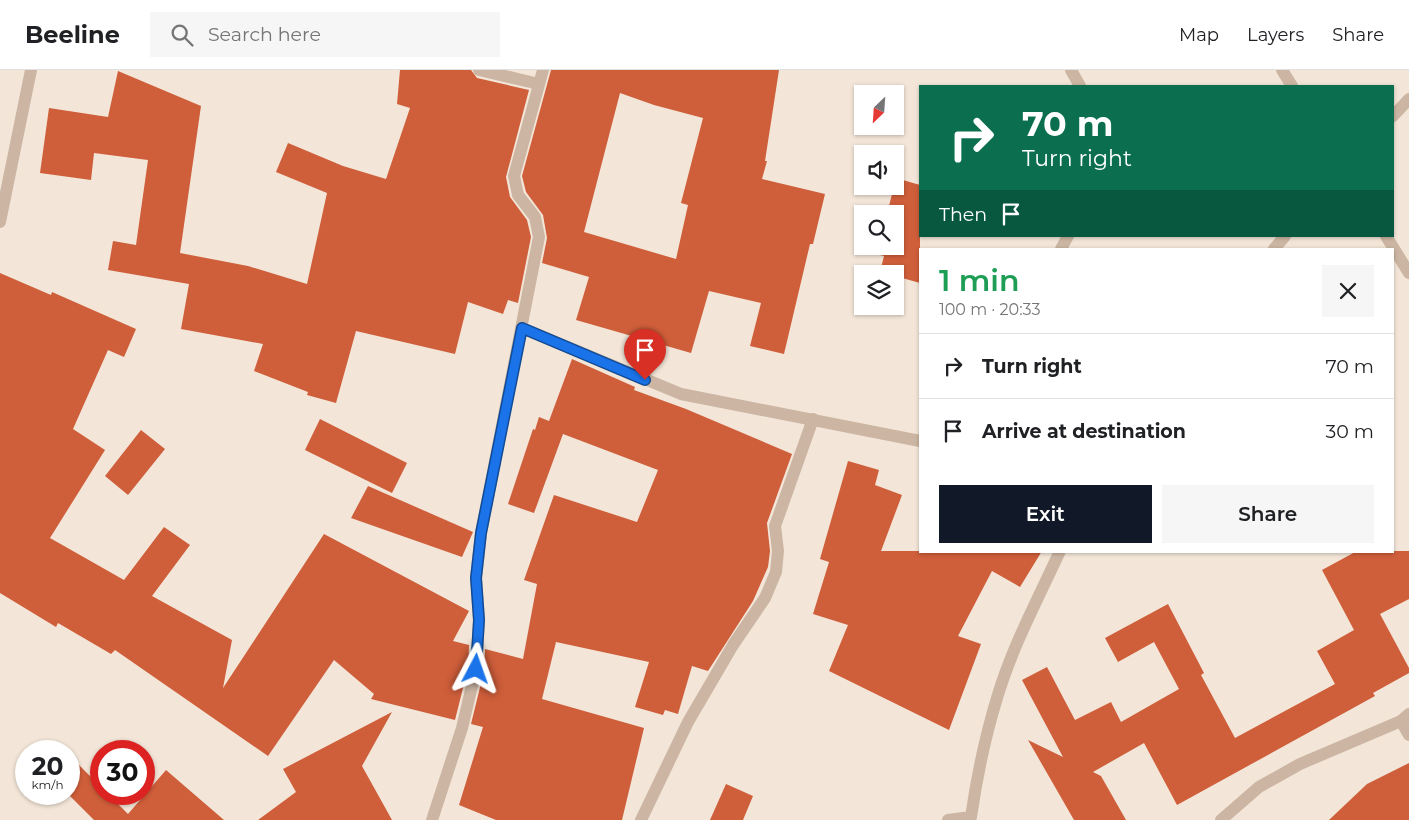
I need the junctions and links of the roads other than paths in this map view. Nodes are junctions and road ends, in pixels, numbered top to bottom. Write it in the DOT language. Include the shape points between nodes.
graph roads {
  1 [pos="31,70"];
  2 [pos="478,70"];
  3 [pos="542,70"];
  4 [pos="1071,70"];
  5 [pos="1282,70"];
  6 [pos="540,84"];
  7 [pos="1079,85"];
  8 [pos="1291,85"];
  9 [pos="1409,99"];
  10 [pos="1394,114"];
  11 [pos="0,222"];
  12 [pos="1284,237"];
  13 [pos="1387,237"];
  14 [pos="1275,248"];
  15 [pos="1393,248"];
  16 [pos="1394,249"];
  17 [pos="1409,273"];
  18 [pos="522,328"];
  19 [pos="813,419"];
  20 [pos="919,442"];
  21 [pos="1059,553"];
  22 [pos="1405,718"];
  23 [pos="1409,735"];
  24 [pos="974,818"];
  25 [pos="432,820"];
  26 [pos="641,820"];
  27 [pos="948,820"];
  28 [pos="1221,820"];
  1 -- 11 [label="street"];
  2 -- 6 [label="street"];
  3 -- 6 [label="street"];
  4 -- 7 [label="street"];
  5 -- 8 [label="street"];
  6 -- 18 [label="street" via="514,176 518,195 535,217 539,237"];
  9 -- 10 [label="street"];
  12 -- 14 [label="street"];
  13 -- 15 [label="street"];
  16 -- 17 [label="street"];
  18 -- 19 [label="street" via="680,394"];
  18 -- 25 [label="street" via="481,533 476,578 479,620 476,669 462,728"];
  19 -- 20 [label="street"];
  19 -- 26 [label="street" via="776,526 776,572 765,598 688,722"];
  21 -- 24 [label="street" via="997,697 977,770"];
  22 -- 23 [label="street"];
  22 -- 28 [label="street" via="1300,764 1259,788"];
  24 -- 27 [label="street"];
}
